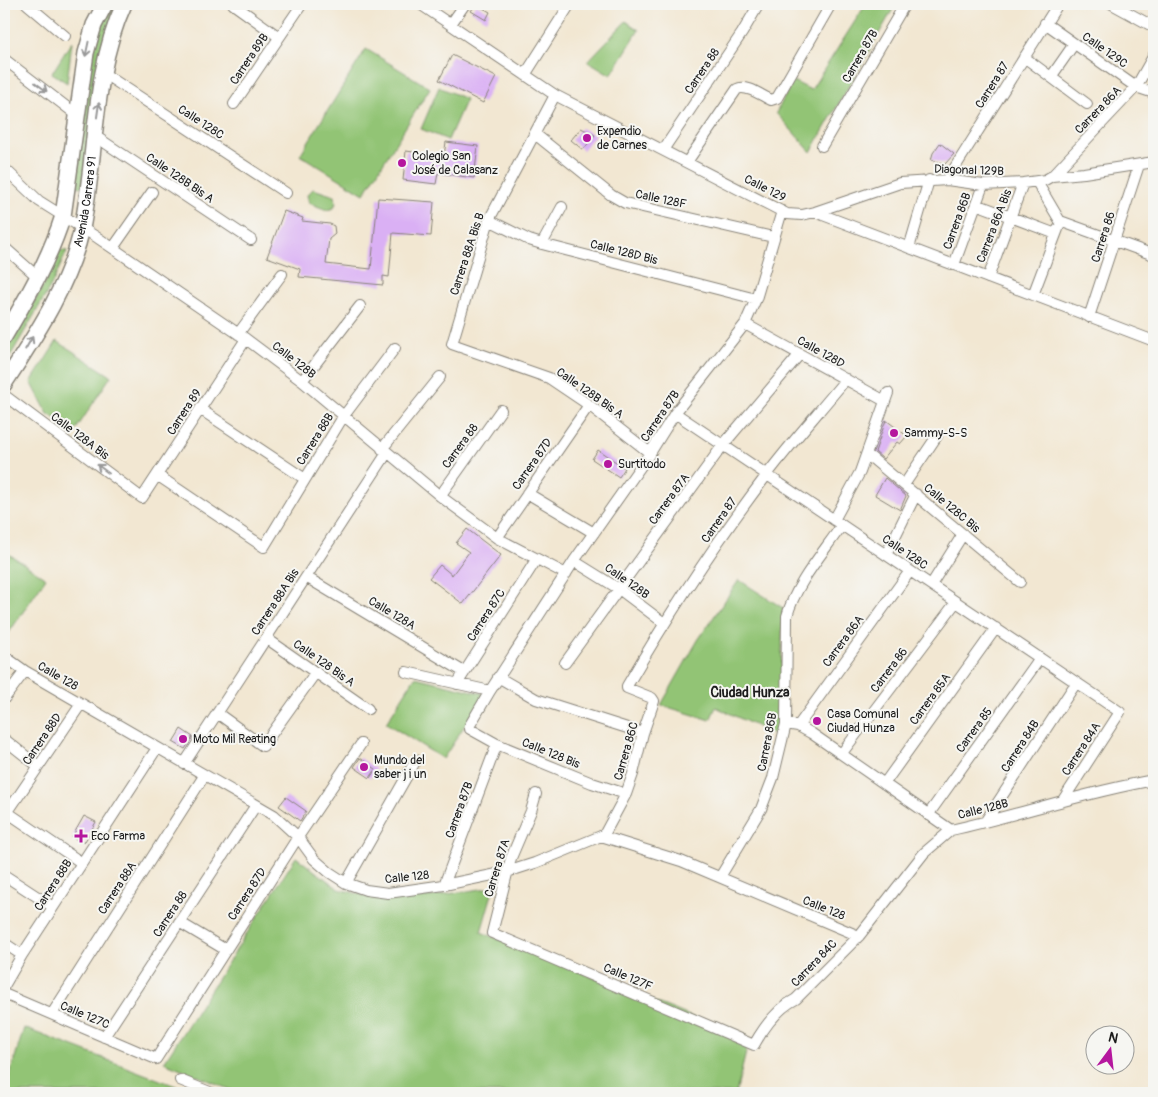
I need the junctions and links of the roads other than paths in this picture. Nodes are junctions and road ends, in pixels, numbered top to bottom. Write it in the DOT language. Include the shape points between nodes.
graph roads {
  1 [pos="26,4"];
  2 [pos="105,4"];
  3 [pos="124,4"];
  4 [pos="234,4"];
  5 [pos="302,4"];
  6 [pos="420,4"];
  7 [pos="465,4"];
  8 [pos="570,4"];
  9 [pos="759,4"];
  10 [pos="831,4"];
  11 [pos="905,4"];
  12 [pos="1058,4"];
  13 [pos="1112,4"];
  14 [pos="1045,23"];
  15 [pos="451,24"];
  16 [pos="1154,27"];
  17 [pos="65,36"];
  18 [pos="280,37"];
  19 [pos="1074,44"];
  20 [pos="1154,55"];
  21 [pos="1024,57"];
  22 [pos="4,59"];
  23 [pos="103,73"];
  24 [pos="525,75"];
  25 [pos="1051,77"];
  26 [pos="1136,87"];
  27 [pos="1154,93"];
  28 [pos="555,95"];
  29 [pos="234,104"];
  30 [pos="1087,104"];
  31 [pos="77,115"];
  32 [pos="535,134"];
  33 [pos="95,136"];
  34 [pos="822,146"];
  35 [pos="663,150"];
  36 [pos="687,162"];
  37 [pos="1154,162"];
  38 [pos="1139,165"];
  39 [pos="4,168"];
  40 [pos="1052,176"];
  41 [pos="929,180"];
  42 [pos="947,180"];
  43 [pos="1036,182"];
  44 [pos="1024,183"];
  45 [pos="983,185"];
  46 [pos="152,192"];
  47 [pos="286,193"];
  48 [pos="976,204"];
  49 [pos="562,208"];
  50 [pos="782,211"];
  51 [pos="815,212"];
  52 [pos="63,216"];
  53 [pos="1011,217"];
  54 [pos="489,220"];
  55 [pos="1060,220"];
  56 [pos="82,228"];
  57 [pos="1056,234"];
  58 [pos="773,237"];
  59 [pos="251,240"];
  60 [pos="1115,240"];
  61 [pos="542,244"];
  62 [pos="4,247"];
  63 [pos="113,248"];
  64 [pos="909,248"];
  65 [pos="1154,255"];
  66 [pos="954,265"];
  67 [pos="282,274"];
  68 [pos="38,278"];
  69 [pos="988,278"];
  70 [pos="1033,295"];
  71 [pos="756,300"];
  72 [pos="360,306"];
  73 [pos="1089,317"];
  74 [pos="745,324"];
  75 [pos="242,336"];
  76 [pos="4,337"];
  77 [pos="1154,341"];
  78 [pos="452,344"];
  79 [pos="395,348"];
  80 [pos="800,354"];
  81 [pos="440,377"];
  82 [pos="846,380"];
  83 [pos="302,381"];
  84 [pos="4,384"];
  85 [pos="4,395"];
  86 [pos="886,397"];
  87 [pos="589,405"];
  88 [pos="200,410"];
  89 [pos="502,410"];
  90 [pos="675,413"];
  91 [pos="343,417"];
  92 [pos="938,436"];
  93 [pos="723,445"];
  94 [pos="384,451"];
  95 [pos="650,453"];
  96 [pos="868,455"];
  97 [pos="157,475"];
  98 [pos="767,475"];
  99 [pos="305,479"];
  100 [pos="904,485"];
  101 [pos="527,493"];
  102 [pos="916,494"];
  103 [pos="440,496"];
  104 [pos="142,498"];
  105 [pos="838,523"];
  106 [pos="594,533"];
  107 [pos="963,534"];
  108 [pos="497,538"];
  109 [pos="886,555"];
  110 [pos="536,560"];
  111 [pos="574,561"];
  112 [pos="910,571"];
  113 [pos="566,574"];
  114 [pos="306,576"];
  115 [pos="1020,582"];
  116 [pos="930,585"];
  117 [pos="619,589"];
  118 [pos="956,602"];
  119 [pos="664,623"];
  120 [pos="996,628"];
  121 [pos="266,638"];
  122 [pos="4,656"];
  123 [pos="1040,658"];
  124 [pos="566,663"];
  125 [pos="25,672"];
  126 [pos="316,672"];
  127 [pos="406,672"];
  128 [pos="464,672"];
  129 [pos="498,678"];
  130 [pos="1076,683"];
  131 [pos="457,684"];
  132 [pos="490,691"];
  133 [pos="652,698"];
  134 [pos="4,699"];
  135 [pos="81,704"];
  136 [pos="368,709"];
  137 [pos="1120,712"];
  138 [pos="218,713"];
  139 [pos="786,724"];
  140 [pos="798,726"];
  141 [pos="470,727"];
  142 [pos="643,733"];
  143 [pos="4,738"];
  144 [pos="361,744"];
  145 [pos="497,744"];
  146 [pos="157,748"];
  147 [pos="842,753"];
  148 [pos="416,760"];
  149 [pos="184,764"];
  150 [pos="38,766"];
  151 [pos="204,776"];
  152 [pos="1153,779"];
  153 [pos="884,784"];
  154 [pos="536,794"];
  155 [pos="626,794"];
  156 [pos="1063,800"];
  157 [pos="256,805"];
  158 [pos="5,812"];
  159 [pos="928,815"];
  160 [pos="985,822"];
  161 [pos="951,830"];
  162 [pos="601,836"];
  163 [pos="298,837"];
  164 [pos="82,863"];
  165 [pos="507,872"];
  166 [pos="4,875"];
  167 [pos="720,877"];
  168 [pos="346,883"];
  169 [pos="444,885"];
  170 [pos="53,907"];
  171 [pos="180,922"];
  172 [pos="492,932"];
  173 [pos="859,936"];
  174 [pos="4,944"];
  175 [pos="226,950"];
  176 [pos="22,955"];
  177 [pos="4,986"];
  178 [pos="4,994"];
  179 [pos="52,1014"];
  180 [pos="104,1037"];
  181 [pos="754,1045"];
  182 [pos="156,1059"];
  183 [pos="180,1080"];
  184 [pos="212,1093"];
  1 -- 17 [label="street"];
  2 -- 31 [label="main road, Avenida Carrera 91, one-way" via="87,47"];
  3 -- 23 [label="main road, Avenida Carrera 91" via="114,27"];
  4 -- 18 [label="street"];
  5 -- 18 [label="street, Carrera 89B"];
  6 -- 15 [label="street, Calle 129"];
  7 -- 15 [label="street"];
  8 -- 24 [label="street"];
  9 -- 35 [label="street, Carrera 88"];
  10 -- 36 [label="street" via="777,98 771,100 748,88 737,90"];
  11 -- 34 [label="street, Carrera 87B"];
  12 -- 14 [label="street, Carrera 87"];
  13 -- 16 [label="street"];
  14 -- 19 [label="street, Calle 129C"];
  14 -- 21 [label="street, Carrera 87"];
  15 -- 24 [label="street, Calle 129"];
  18 -- 29 [label="street, Carrera 89B"];
  19 -- 25 [label="street"];
  19 -- 26 [label="street, Calle 129C"];
  20 -- 26 [label="street, Carrera 86A"];
  21 -- 25 [label="street"];
  21 -- 42 [label="street, Carrera 87"];
  22 -- 31 [label="street, one-way"];
  33 -- 23 [label="main road, Avenida Carrera 91, one-way"];
  23 -- 47 [label="street, Calle 128C"];
  24 -- 28 [label="street, Calle 129"];
  25 -- 30 [label="street"];
  26 -- 27 [label="street, Calle 129C"];
  26 -- 40 [label="street, Carrera 86A"];
  28 -- 32 [label="street, Carrera 88A Bis B"];
  28 -- 35 [label="street, Calle 129"];
  31 -- 52 [label="main road, Avenida Carrera 91"];
  32 -- 54 [label="street, Carrera 88A Bis B"];
  32 -- 58 [label="street, Calle 128F" via="625,204"];
  33 -- 56 [label="main road, Avenida Carrera 91"];
  33 -- 59 [label="street, Calle 128B Bis A"];
  35 -- 36 [label="street, Calle 129"];
  36 -- 50 [label="street, Calle 129"];
  37 -- 38 [label="street, Diagonal 129B"];
  38 -- 40 [label="street, Diagonal 129B"];
  38 -- 60 [label="street, Carrera 86"];
  39 -- 52 [label="street, Calle 128B" via="32,196"];
  40 -- 43 [label="street, Diagonal 129B"];
  41 -- 42 [label="street, Diagonal 129B"];
  41 -- 51 [label="street, Diagonal 129B" via="900,183"];
  41 -- 64 [label="street"];
  42 -- 45 [label="street, Diagonal 129B"];
  43 -- 44 [label="street, Diagonal 129B"];
  43 -- 55 [label="street"];
  44 -- 45 [label="street, Diagonal 129B"];
  44 -- 53 [label="street, Carrera 86A Bis"];
  45 -- 48 [label="street, Carrera 86B"];
  46 -- 63 [label="street"];
  48 -- 53 [label="street"];
  48 -- 66 [label="street, Carrera 86B"];
  49 -- 61 [label="street"];
  50 -- 51 [label="street, Calle 129" via="794,215"];
  50 -- 58 [label="street, Carrera 87B"];
  51 -- 64 [label="street, Calle 129"];
  52 -- 56 [label="street, Calle 128B"];
  52 -- 68 [label="main road, Avenida Carrera 91"];
  53 -- 57 [label="street"];
  53 -- 69 [label="street, Carrera 86A Bis"];
  54 -- 61 [label="street, Calle 128D Bis"];
  54 -- 78 [label="street, Carrera 88A Bis B"];
  55 -- 57 [label="street"];
  55 -- 60 [label="street"];
  56 -- 63 [label="street, Calle 128B"];
  84 -- 56 [label="main road, Avenida Carrera 91, one-way" via="58,293"];
  57 -- 70 [label="street"];
  58 -- 71 [label="street, Carrera 87B"];
  60 -- 65 [label="street"];
  60 -- 73 [label="street, Carrera 86"];
  61 -- 71 [label="street, Calle 128D Bis"];
  62 -- 68 [label="street"];
  63 -- 75 [label="street, Calle 128B"];
  64 -- 66 [label="street, Calle 129"];
  66 -- 69 [label="street, Calle 129"];
  67 -- 75 [label="street, Carrera 89"];
  68 -- 76 [label="main road, Avenida Carrera 91"];
  69 -- 70 [label="street, Calle 129"];
  70 -- 73 [label="street, Calle 129"];
  71 -- 74 [label="street, Carrera 87B"];
  72 -- 83 [label="street"];
  73 -- 77 [label="street, Calle 129"];
  74 -- 80 [label="street, Calle 128D"];
  74 -- 90 [label="street, Carrera 87B"];
  75 -- 83 [label="street, Calle 128B"];
  75 -- 88 [label="street, Carrera 89"];
  78 -- 87 [label="street, Calle 128B Bis A" via="549,378"];
  79 -- 91 [label="street, Carrera 88B"];
  80 -- 82 [label="street, Calle 128D"];
  80 -- 93 [label="street, Carrera 87A"];
  81 -- 94 [label="street, Carrera 88A Bis"];
  82 -- 86 [label="street, Calle 128D"];
  82 -- 98 [label="street, Carrera 87"];
  83 -- 91 [label="street, Calle 128B"];
  104 -- 85 [label="street, Calle 128A Bis, one-way"];
  86 -- 96 [label="street, Carrera 86B"];
  87 -- 95 [label="street, Calle 128B Bis A"];
  87 -- 101 [label="street, Carrera 87D"];
  88 -- 97 [label="street, Carrera 89"];
  88 -- 99 [label="street"];
  89 -- 103 [label="street, Carrera 88"];
  90 -- 93 [label="street, Calle 128C"];
  90 -- 95 [label="street, Carrera 87B"];
  91 -- 94 [label="street, Calle 128B"];
  91 -- 99 [label="street, Carrera 88B"];
  92 -- 100 [label="street"];
  93 -- 98 [label="street, Calle 128C"];
  93 -- 117 [label="street, Carrera 87A"];
  94 -- 103 [label="street, Calle 128B"];
  94 -- 114 [label="street, Carrera 88A Bis"];
  95 -- 106 [label="street, Carrera 87B"];
  96 -- 100 [label="street, Calle 128C Bis"];
  96 -- 105 [label="street, Carrera 86B"];
  97 -- 99 [label="street, Carrera 88B" via="264,547"];
  97 -- 104 [label="street, Carrera 89"];
  98 -- 105 [label="street, Calle 128C"];
  98 -- 119 [label="street, Carrera 87"];
  100 -- 102 [label="street, Calle 128C Bis"];
  101 -- 106 [label="street"];
  101 -- 108 [label="street, Carrera 87D"];
  102 -- 107 [label="street, Calle 128C Bis"];
  102 -- 109 [label="street"];
  103 -- 108 [label="street, Calle 128B"];
  105 -- 109 [label="street, Calle 128C"];
  105 -- 139 [label="street, Carrera 86B" via="790,607"];
  106 -- 111 [label="street, Carrera 87B"];
  107 -- 115 [label="street, Calle 128C Bis"];
  107 -- 116 [label="street"];
  108 -- 110 [label="street, Calle 128B"];
  109 -- 112 [label="street, Calle 128C"];
  110 -- 113 [label="street, Calle 128B"];
  110 -- 128 [label="street, Carrera 87C"];
  111 -- 113 [label="street, Carrera 87B"];
  111 -- 117 [label="street, Calle 128B"];
  112 -- 116 [label="street, Calle 128C"];
  112 -- 140 [label="street, Carrera 86A"];
  113 -- 129 [label="street, Carrera 87B"];
  114 -- 121 [label="street, Carrera 88A Bis"];
  114 -- 128 [label="street, Calle 128A"];
  116 -- 118 [label="street, Calle 128C"];
  117 -- 119 [label="street, Calle 128B"];
  117 -- 124 [label="street, Carrera 87A"];
  118 -- 120 [label="street, Calle 128C"];
  118 -- 147 [label="street, Carrera 86"];
  119 -- 133 [label="street, Carrera 87" via="628,686"];
  120 -- 123 [label="street, Calle 128C"];
  120 -- 153 [label="street, Carrera 85A"];
  121 -- 126 [label="street, Calle 128 Bis A"];
  121 -- 138 [label="street, Carrera 88A Bis"];
  122 -- 125 [label="street, Calle 128"];
  123 -- 130 [label="street, Calle 128C"];
  123 -- 159 [label="street, Carrera 85"];
  125 -- 134 [label="street"];
  125 -- 135 [label="street, Calle 128"];
  126 -- 136 [label="street, Calle 128 Bis A"];
  126 -- 138 [label="street" via="264,746"];
  127 -- 131 [label="street"];
  128 -- 131 [label="street, Carrera 87C"];
  129 -- 132 [label="street, Carrera 87B"];
  129 -- 142 [label="street" via="536,698"];
  130 -- 137 [label="street, Calle 128C"];
  130 -- 160 [label="street, Carrera 84B"];
  131 -- 132 [label="street"];
  132 -- 141 [label="street, Carrera 87B"];
  133 -- 142 [label="street, Carrera 86C" via="654,701"];
  135 -- 146 [label="street, Calle 128"];
  135 -- 150 [label="street, Carrera 88D"];
  137 -- 156 [label="street, Carrera 84A"];
  138 -- 149 [label="street, Carrera 88A Bis"];
  139 -- 140 [label="street, Calle 128B"];
  139 -- 167 [label="street, Carrera 86B" via="768,794"];
  140 -- 147 [label="street, Calle 128B"];
  141 -- 145 [label="street, Calle 128 Bis"];
  142 -- 155 [label="street, Carrera 86C"];
  143 -- 150 [label="street"];
  144 -- 163 [label="street, Carrera 87D"];
  145 -- 155 [label="street, Calle 128 Bis"];
  145 -- 169 [label="street, Carrera 87B"];
  146 -- 149 [label="street, Calle 128"];
  146 -- 164 [label="street, Carrera 88B"];
  147 -- 153 [label="street, Calle 128B"];
  148 -- 168 [label="street"];
  149 -- 151 [label="street, Calle 128"];
  150 -- 158 [label="street, Carrera 88D"];
  151 -- 157 [label="street, Calle 128"];
  151 -- 179 [label="street, Carrera 88A"];
  152 -- 156 [label="street, Calle 128B"];
  153 -- 159 [label="street, Calle 128B"];
  154 -- 165 [label="street, Carrera 87A"];
  155 -- 162 [label="street, Carrera 86C"];
  156 -- 160 [label="street, Calle 128B"];
  157 -- 163 [label="street, Calle 128" via="274,815"];
  157 -- 171 [label="street, Carrera 88"];
  158 -- 164 [label="street"];
  159 -- 161 [label="street, Calle 128B"];
  160 -- 161 [label="street, Calle 128B"];
  161 -- 173 [label="street, Carrera 84C" via="924,853"];
  162 -- 165 [label="street, Calle 128"];
  162 -- 167 [label="street, Calle 128"];
  163 -- 168 [label="street, Calle 128" via="314,858"];
  163 -- 175 [label="street, Carrera 87D"];
  164 -- 170 [label="street, Carrera 88B"];
  165 -- 169 [label="street, Calle 128"];
  165 -- 172 [label="street, Carrera 87A"];
  166 -- 170 [label="street"];
  167 -- 173 [label="street, Calle 128"];
  168 -- 169 [label="street, Calle 128" via="388,893"];
  170 -- 176 [label="street, Carrera 88B"];
  171 -- 175 [label="street"];
  171 -- 180 [label="street, Carrera 88"];
  172 -- 181 [label="street, Calle 127F"];
  173 -- 181 [label="street, Carrera 84C" via="796,999 787,1004 762,1030"];
  174 -- 176 [label="street"];
  175 -- 182 [label="street, Carrera 87D"];
  176 -- 177 [label="street, Carrera 88B"];
  178 -- 179 [label="street, Calle 127C"];
  179 -- 180 [label="street, Calle 127C"];
  180 -- 182 [label="street, Calle 127C"];
  183 -- 184 [label="street"];
}
